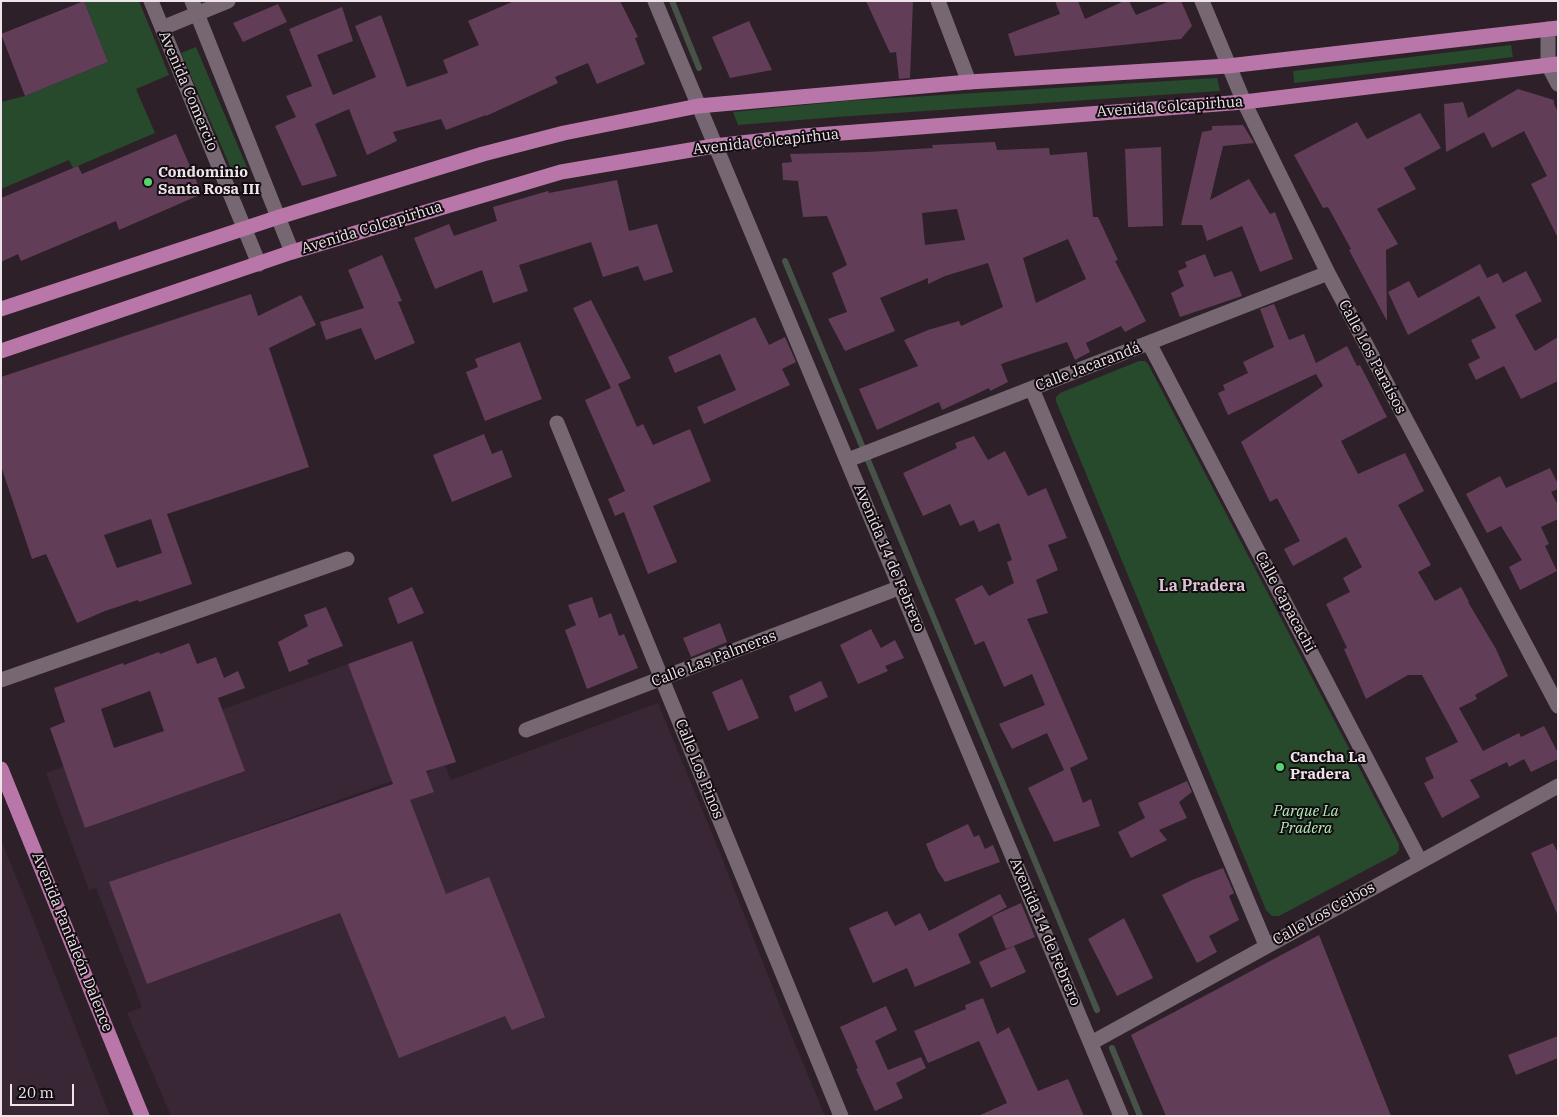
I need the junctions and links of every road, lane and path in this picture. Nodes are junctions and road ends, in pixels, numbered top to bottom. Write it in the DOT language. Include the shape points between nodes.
graph roads {
  1 [pos="151,1"];
  2 [pos="228,1"];
  3 [pos="655,1"];
  4 [pos="938,1"];
  5 [pos="1202,1"];
  6 [pos="195,8"];
  7 [pos="162,28"];
  8 [pos="1553,29"];
  9 [pos="1553,65"];
  10 [pos="1228,66"];
  11 [pos="969,82"];
  12 [pos="1558,84"];
  13 [pos="1244,102"];
  14 [pos="698,106"];
  15 [pos="714,146"];
  16 [pos="279,217"];
  17 [pos="245,229"];
  18 [pos="292,252"];
  19 [pos="259,264"];
  20 [pos="1328,273"];
  21 [pos="1,309"];
  22 [pos="1149,343"];
  23 [pos="1,351"];
  24 [pos="1032,389"];
  25 [pos="557,423"];
  26 [pos="848,460"];
  27 [pos="346,559"];
  28 [pos="901,587"];
  29 [pos="662,679"];
  30 [pos="1,680"];
  31 [pos="1558,706"];
  32 [pos="526,730"];
  33 [pos="1,768"];
  34 [pos="1558,786"];
  35 [pos="1420,861"];
  36 [pos="1266,945"];
  37 [pos="1091,1043"];
  38 [pos="142,1116"];
  39 [pos="841,1116"];
  40 [pos="1122,1116"];
  1 -- 7 [label="street, Avenida Comercio"];
  2 -- 6 [label="street"];
  3 -- 14 [label="street, Avenida 14 de Febrero"];
  4 -- 11 [label="street"];
  5 -- 10 [label="street, Calle Los Paraísos"];
  6 -- 7 [label="street"];
  6 -- 16 [label="street"];
  7 -- 17 [label="street, Avenida Comercio"];
  8 -- 9 [label="street"];
  8 -- 10 [label="main road"];
  9 -- 12 [label="street"];
  9 -- 13 [label="main road, Avenida Colcapirhua"];
  10 -- 11 [label="main road"];
  10 -- 13 [label="street, Calle Los Paraísos"];
  11 -- 14 [label="main road"];
  13 -- 15 [label="main road, Avenida Colcapirhua" via="803,136"];
  13 -- 20 [label="street, Calle Los Paraísos"];
  14 -- 15 [label="street, Avenida 14 de Febrero"];
  14 -- 16 [label="main road" via="564,133 483,154"];
  15 -- 18 [label="main road, Avenida Colcapirhua" via="560,172"];
  15 -- 26 [label="street, Avenida 14 de Febrero"];
  16 -- 17 [label="main road"];
  16 -- 18 [label="street"];
  17 -- 19 [label="street, Avenida Comercio"];
  17 -- 21 [label="main road"];
  18 -- 19 [label="main road, Avenida Colcapirhua"];
  19 -- 23 [label="main road, Avenida Colcapirhua"];
  20 -- 22 [label="street, Calle Jacarandá"];
  20 -- 31 [label="street, Calle Los Paraísos"];
  22 -- 24 [label="street, Calle Jacarandá"];
  22 -- 35 [label="street, Calle Capacachi"];
  24 -- 26 [label="street, Calle Jacarandá"];
  24 -- 36 [label="street"];
  25 -- 29 [label="street, Calle Los Pinos"];
  26 -- 28 [label="street, Avenida 14 de Febrero"];
  27 -- 30 [label="street"];
  28 -- 29 [label="street, Calle Las Palmeras"];
  28 -- 37 [label="street, Avenida 14 de Febrero"];
  29 -- 32 [label="street, Calle Las Palmeras"];
  29 -- 39 [label="street, Calle Los Pinos"];
  33 -- 38 [label="main road, Avenida Pantaleón Dalence"];
  34 -- 35 [label="street, Calle Los Ceibos"];
  35 -- 36 [label="street, Calle Los Ceibos"];
  36 -- 37 [label="street, Calle Los Ceibos"];
  37 -- 40 [label="street, Avenida 14 de Febrero"];
}
